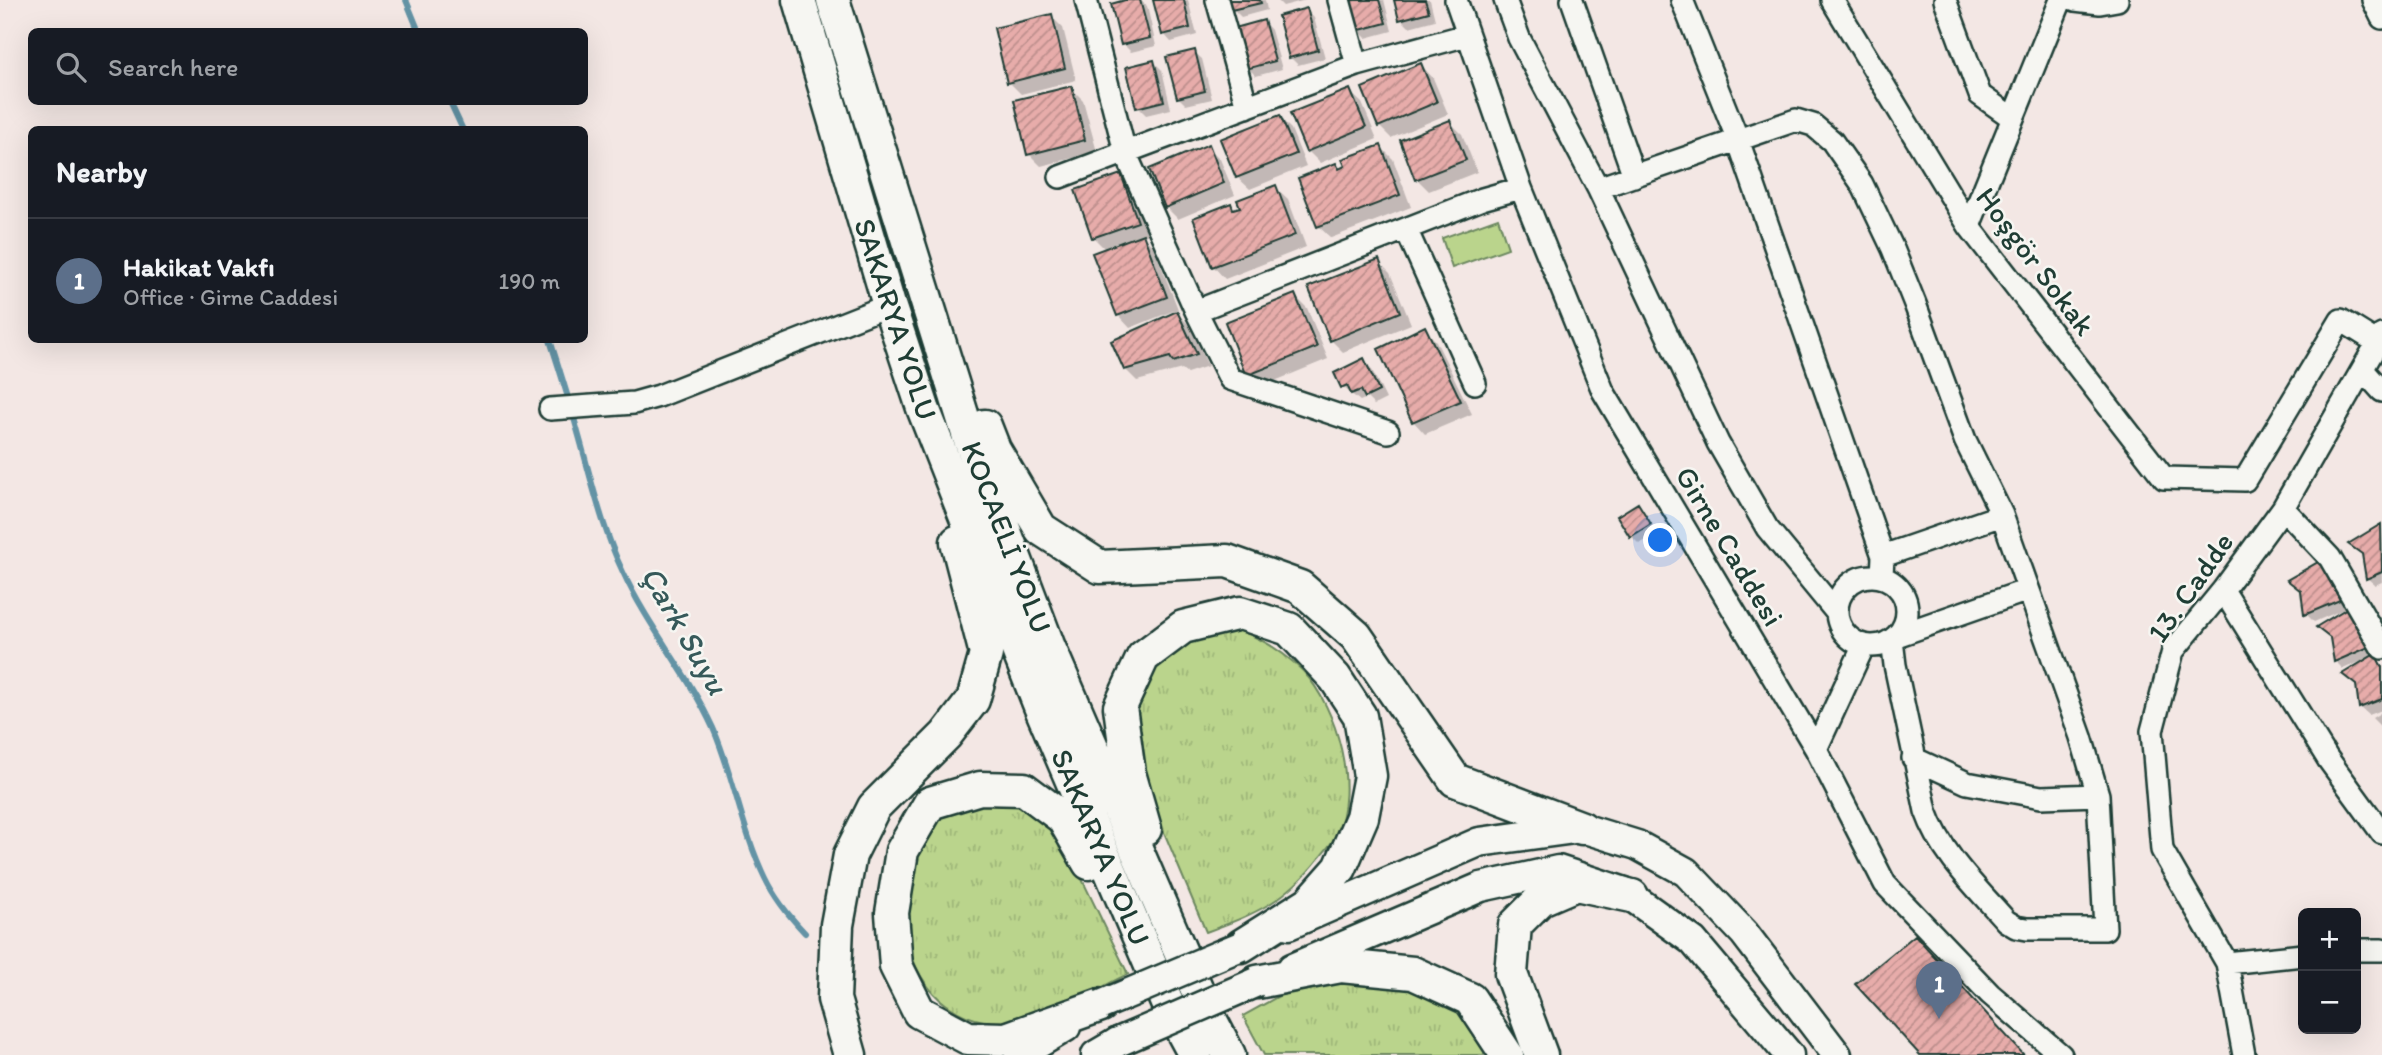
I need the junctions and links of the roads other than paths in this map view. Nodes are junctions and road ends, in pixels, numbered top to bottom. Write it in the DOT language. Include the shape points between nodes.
graph roads {
  1 [pos="799,0"];
  2 [pos="833,0"];
  3 [pos="1086,0"];
  4 [pos="1217,0"];
  5 [pos="1339,0"];
  6 [pos="1456,0"];
  7 [pos="1505,0"];
  8 [pos="1572,0"];
  9 [pos="1682,0"];
  10 [pos="1832,0"];
  11 [pos="1945,0"];
  12 [pos="2061,0"];
  13 [pos="2075,0"];
  14 [pos="2117,0"];
  15 [pos="2373,0"];
  16 [pos="2382,18"];
  17 [pos="1467,35"];
  18 [pos="1357,65"];
  19 [pos="1247,107"];
  20 [pos="2011,117"];
  21 [pos="877,139"];
  22 [pos="1738,140"];
  23 [pos="1125,152"];
  24 [pos="1634,176"];
  25 [pos="1060,177"];
  26 [pos="1521,188"];
  27 [pos="1598,188"];
  28 [pos="1969,226"];
  29 [pos="1406,229"];
  30 [pos="888,305"];
  31 [pos="1196,312"];
  32 [pos="2380,339"];
  33 [pos="2363,370"];
  34 [pos="1475,383"];
  35 [pos="2382,391"];
  36 [pos="923,408"];
  37 [pos="550,409"];
  38 [pos="1388,432"];
  39 [pos="2283,508"];
  40 [pos="2002,515"];
  41 [pos="1883,566"];
  42 [pos="2028,590"];
  43 [pos="2223,590"];
  44 [pos="1837,613"];
  45 [pos="1895,637"];
  46 [pos="1864,645"];
  47 [pos="2382,648"];
  48 [pos="1816,749"];
  49 [pos="1913,758"];
  50 [pos="2098,795"];
  51 [pos="1582,828"];
  52 [pos="2382,833"];
  53 [pos="1632,896"];
  54 [pos="1178,944"];
  55 [pos="1241,946"];
  56 [pos="2361,950"];
  57 [pos="2382,950"];
  58 [pos="2298,956"];
  59 [pos="2227,963"];
  60 [pos="1257,982"];
  61 [pos="1165,997"];
  62 [pos="1101,1005"];
  63 [pos="1207,1013"];
  64 [pos="1106,1051"];
  65 [pos="850,1055"];
  66 [pos="1019,1055"];
  67 [pos="1188,1055"];
  68 [pos="1195,1055"];
  69 [pos="1229,1055"];
  70 [pos="1245,1055"];
  71 [pos="1507,1055"];
  72 [pos="1541,1055"];
  73 [pos="1788,1055"];
  74 [pos="1837,1055"];
  75 [pos="2061,1055"];
  76 [pos="2244,1055"];
  1 -- 30 [label="highway, SAKARYA YOLU"];
  2 -- 21 [label="highway, KOCAELİ YOLU"];
  3 -- 23 [label="street"];
  4 -- 19 [label="street"];
  5 -- 18 [label="street"];
  6 -- 17 [label="street, Girne Caddesi"];
  7 -- 27 [label="street" via="1519,38"];
  8 -- 24 [label="street"];
  9 -- 22 [label="street"];
  10 -- 28 [label="street, Hoşgör Sokak"];
  11 -- 20 [label="street" via="1980,96"];
  12 -- 20 [label="street"];
  13 -- 14 [label="street"];
  15 -- 16 [label="street"];
  17 -- 18 [label="street"];
  17 -- 26 [label="street, Girne Caddesi"];
  18 -- 19 [label="street"];
  19 -- 23 [label="street"];
  20 -- 28 [label="street"];
  21 -- 51 [label="highway" via="994,449 1041,529 1100,567 1227,561 1300,587 1356,636 1455,780"];
  21 -- 54 [label="highway, KOCAELİ YOLU" via="969,437 1048,645"];
  22 -- 24 [label="street"];
  22 -- 40 [label="street" via="1796,120 1813,125 1832,141 1861,184 1893,249 1965,440"];
  22 -- 41 [label="street"];
  23 -- 25 [label="street"];
  23 -- 31 [label="street"];
  24 -- 27 [label="street"];
  26 -- 29 [label="street"];
  26 -- 48 [label="street, Girne Caddesi" via="1603,391"];
  27 -- 44 [label="street" via="1718,443 1767,528"];
  28 -- 32 [label="street, Hoşgör Sokak" via="2164,478 2245,480 2341,320"];
  29 -- 31 [label="street"];
  29 -- 34 [label="street"];
  30 -- 36 [label="highway, SAKARYA YOLU"];
  30 -- 37 [label="street" via="634,403"];
  31 -- 38 [label="street" via="1230,379"];
  32 -- 33 [label="street, 13. Cadde"];
  33 -- 35 [label="street"];
  33 -- 39 [label="street, 13. Cadde"];
  36 -- 61 [label="highway, SAKARYA YOLU" via="1040,706"];
  36 -- 65 [label="highway" via="986,654 973,700 946,736 874,807 850,855 837,925 834,999"];
  39 -- 43 [label="street, 13. Cadde"];
  39 -- 47 [label="street" via="2330,558"];
  40 -- 41 [label="street"];
  40 -- 42 [label="street"];
  41 -- 44 [label="street" via="1842,591"];
  41 -- 45 [label="street" via="1905,597 1907,618"];
  42 -- 45 [label="street"];
  42 -- 50 [label="street"];
  43 -- 52 [label="street" via="2328,759"];
  43 -- 59 [label="street, 13. Cadde" via="2174,651 2152,731 2162,850"];
  44 -- 46 [label="street" via="1846,634"];
  45 -- 46 [label="street"];
  45 -- 49 [label="street" via="1895,665"];
  46 -- 48 [label="street"];
  48 -- 75 [label="street, Girne Caddesi" via="1885,884 1990,995"];
  49 -- 50 [label="street" via="1967,783 2041,797"];
  49 -- 50 [label="street" via="1933,830 2015,927 2105,929"];
  51 -- 55 [label="main road" via="1479,842"];
  51 -- 74 [label="main road" via="1637,845 1686,872 1744,933"];
  53 -- 60 [label="main road" via="1558,870 1481,887"];
  53 -- 72 [label="highway" via="1576,884 1541,899 1515,925 1511,974"];
  53 -- 73 [label="main road" via="1693,941"];
  54 -- 55 [label="highway" via="1129,773 1120,707 1143,657 1182,626 1240,613 1289,629 1335,678 1360,716 1370,776 1362,817 1340,868 1309,903"];
  54 -- 63 [label="highway, KOCAELİ YOLU"];
  55 -- 62 [label="main road, bridge"];
  56 -- 57 [label="street"];
  58 -- 59 [label="street"];
  59 -- 76 [label="street, 13. Cadde"];
  60 -- 64 [label="main road, bridge"];
  60 -- 71 [label="highway" via="1341,966 1413,973 1470,999"];
  61 -- 62 [label="highway" via="1063,818 1024,789 980,788 930,803 902,851 892,913 896,966 919,1013 968,1038 1006,1039"];
  61 -- 67 [label="highway"];
  61 -- 68 [label="highway, SAKARYA YOLU"];
  62 -- 66 [label="main road"];
  63 -- 69 [label="highway, KOCAELİ YOLU"];
  63 -- 70 [label="highway"];
}
